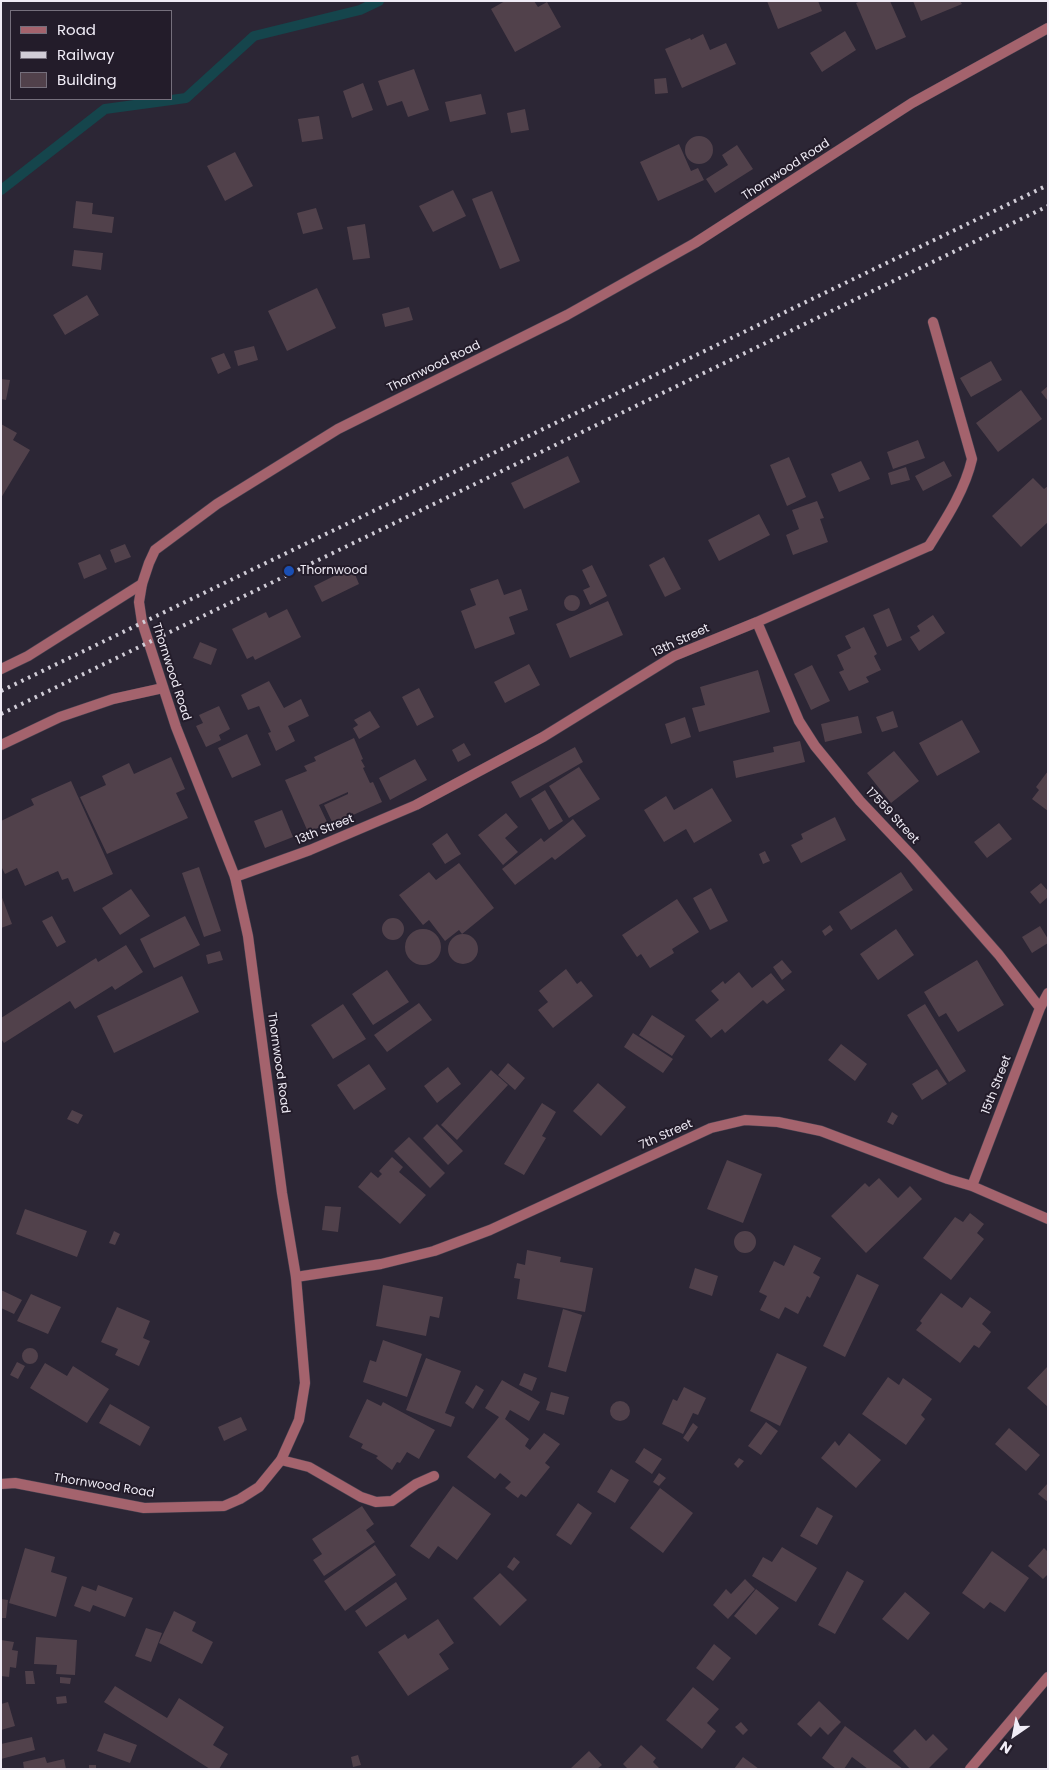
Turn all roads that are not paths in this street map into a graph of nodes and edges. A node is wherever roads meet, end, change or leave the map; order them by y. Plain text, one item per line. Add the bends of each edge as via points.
1 (1048, 28) edge
2 (932, 322) dead end
3 (142, 584) junction
4 (757, 622) junction
5 (1, 669) edge
6 (163, 688) junction
7 (1, 744) edge
8 (236, 877) junction
9 (1048, 993) edge
10 (1040, 1008) junction
11 (972, 1186) junction
12 (1048, 1220) edge
13 (296, 1276) junction
14 (281, 1460) junction
15 (434, 1476) dead end
16 (1, 1484) edge
17 (1048, 1678) edge
18 (970, 1769) edge

1 - 3 street, Thornwood Road via 912,103 695,243 576,310 338,429 217,504 155,550
2 - 4 street, 13th Street via 972,459 969,474 946,520 929,546
3 - 5 street via 28,656
3 - 6 street, Thornwood Road via 142,622
4 - 8 street, 13th Street via 674,656 543,736 416,805
4 - 10 street, 17559 Street via 799,721 815,746 860,801 999,954
6 - 7 street via 113,699 60,717
6 - 8 street, Thornwood Road
8 - 13 street, Thornwood Road via 248,936
9 - 10 street, 15th Street
10 - 11 street, 15th Street
11 - 12 street, 7th Street
11 - 13 street, 7th Street via 821,1131 778,1122 745,1120 711,1128 490,1230 434,1251 380,1264
13 - 14 street, Thornwood Road via 305,1383 298,1420
14 - 15 street via 309,1467 361,1497 376,1502 392,1501
14 - 16 street, Thornwood Road via 259,1486 224,1506 144,1508 15,1483
17 - 18 street

